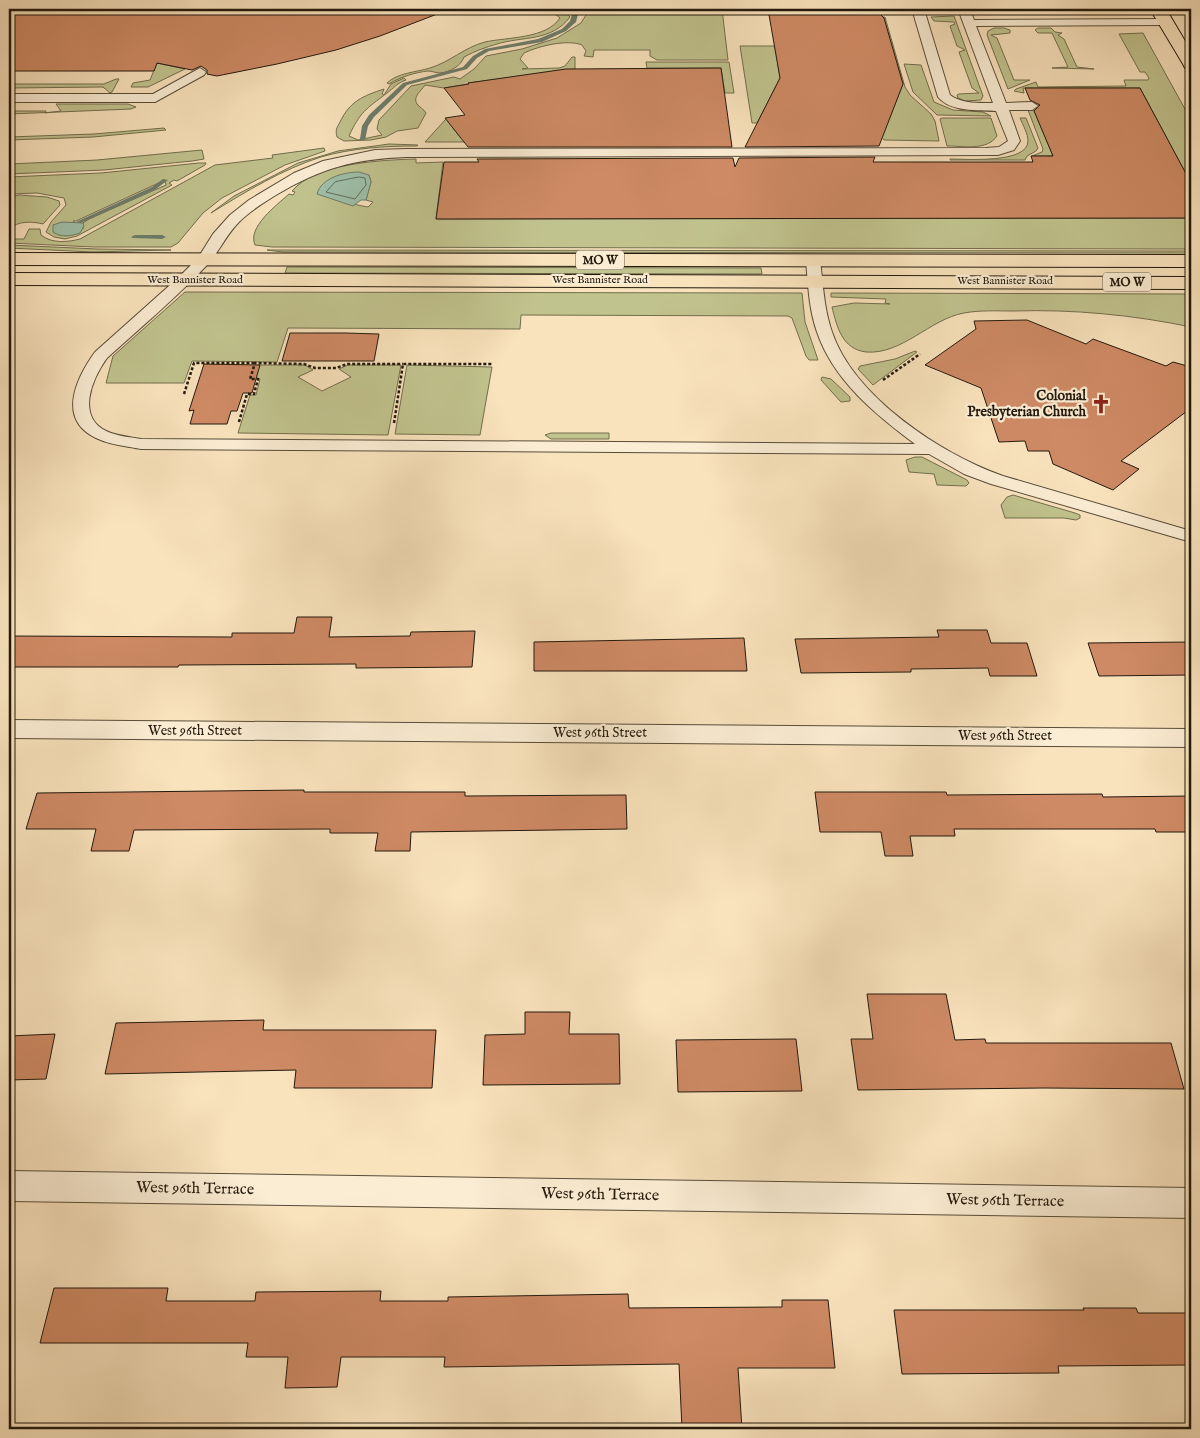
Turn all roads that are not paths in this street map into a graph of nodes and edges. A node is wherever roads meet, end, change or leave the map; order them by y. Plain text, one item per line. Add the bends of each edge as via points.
1 (918, 9) edge
2 (964, 9) edge
3 (1162, 16) edge
4 (970, 23) junction
5 (1191, 64) edge
6 (200, 72) dead end
7 (9, 98) edge
8 (999, 102) junction
9 (1030, 102) dead end
10 (9, 259) edge
11 (204, 260) junction
12 (814, 260) junction
13 (1191, 261) edge
14 (9, 279) edge
15 (184, 280) junction
16 (816, 281) junction
17 (1191, 283) edge
18 (932, 449) junction
19 (1191, 537) edge
20 (9, 729) edge
21 (1191, 738) edge
22 (9, 1186) edge
23 (1191, 1203) edge

1 - 8 lane via 947,101 960,105
2 - 4 lane
3 - 4 lane
3 - 5 main road
4 - 8 lane
6 - 7 lane via 155,98
8 - 9 lane
8 - 11 lane via 1014,141 1006,149 986,152 895,157 375,154 314,169 254,202 218,237
10 - 11 main road, West Bannister Road / MO W
11 - 12 main road, West Bannister Road / MO W
11 - 15 lane
12 - 13 main road, West Bannister Road / MO W
12 - 16 lane
14 - 15 main road, West Bannister Road / MO W
15 - 16 main road, West Bannister Road / MO W
15 - 18 lane via 101,355 90,369 80,404 84,419 98,432 140,444
16 - 17 main road, West Bannister Road / MO W
16 - 18 lane via 824,334 844,369 877,406
18 - 19 lane via 970,470 997,480
20 - 21 street, West 96th Street
22 - 23 street, West 96th Terrace

